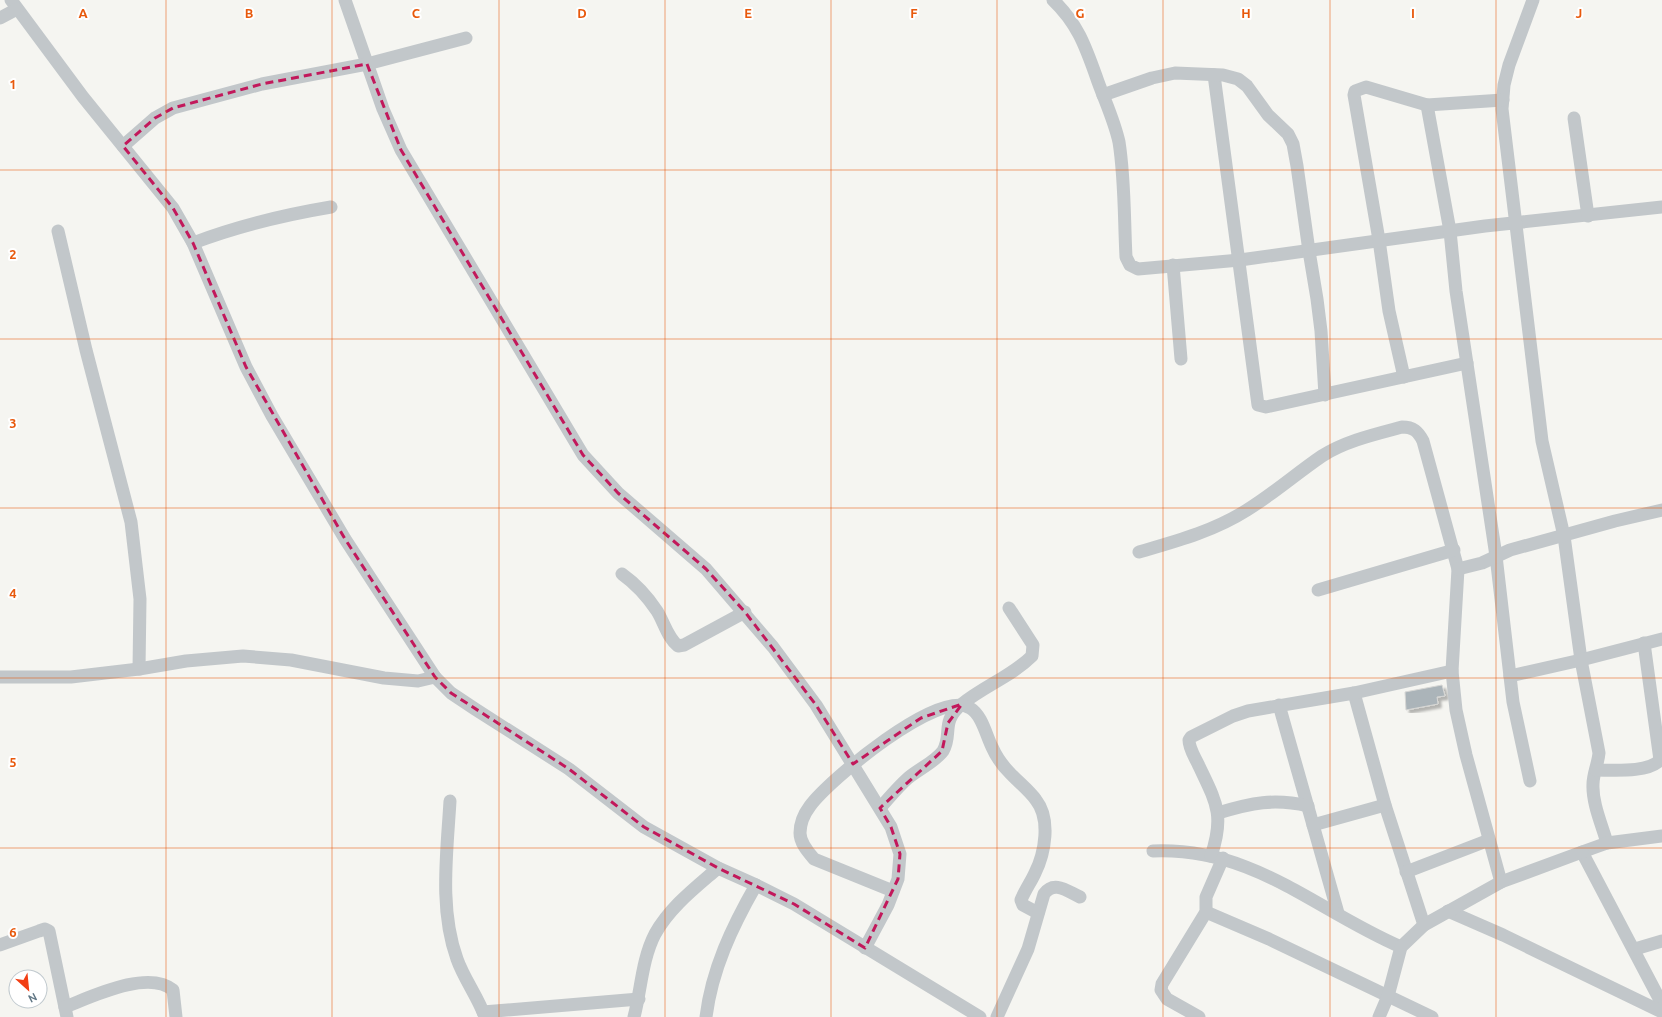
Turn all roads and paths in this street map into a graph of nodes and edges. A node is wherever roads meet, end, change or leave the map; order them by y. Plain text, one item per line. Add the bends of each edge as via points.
1 (345, 0) edge
2 (1053, 0) edge
3 (1533, 0) edge
4 (14, 5) edge
5 (0, 18) edge
6 (466, 38) dead end
7 (367, 64) junction
8 (1214, 75) junction
9 (1103, 95) junction
10 (1503, 100) junction
11 (1427, 105) junction
12 (1574, 118) dead end
13 (123, 146) junction
14 (331, 207) dead end
15 (1662, 207) edge
16 (1588, 216) junction
17 (1516, 224) junction
18 (58, 231) dead end
19 (1450, 231) junction
20 (1379, 240) junction
21 (193, 243) junction
22 (1309, 251) junction
23 (1240, 260) junction
24 (1173, 266) junction
25 (1181, 359) dead end
26 (1467, 363) junction
27 (1404, 377) junction
28 (1325, 395) junction
29 (1662, 510) edge
30 (1564, 536) junction
31 (1454, 550) junction
32 (1139, 552) dead end
33 (1496, 556) junction
34 (1458, 570) junction
35 (622, 574) dead end
36 (1318, 590) dead end
37 (1010, 608) dead end
38 (744, 612) junction
39 (1662, 639) edge
40 (1644, 643) junction
41 (1581, 660) junction
42 (139, 669) junction
43 (1452, 671) junction
44 (1510, 676) junction
45 (0, 677) edge
46 (435, 677) junction
47 (1354, 692) junction
48 (962, 704) junction
49 (1279, 705) junction
50 (853, 764) junction
51 (1596, 770) junction
52 (1530, 781) dead end
53 (450, 801) dead end
54 (1385, 805) junction
55 (1308, 806) junction
56 (880, 808) junction
57 (1218, 813) junction
58 (1313, 825) junction
59 (1662, 836) edge
60 (1489, 840) junction
61 (1608, 843) junction
62 (1153, 851) dead end
63 (1582, 852) junction
64 (1217, 857) junction
65 (718, 868) junction
66 (1406, 872) junction
67 (1501, 882) junction
68 (756, 885) junction
69 (893, 891) junction
70 (1080, 897) dead end
71 (1448, 911) junction
72 (1206, 912) junction
73 (1038, 913) junction
74 (1338, 913) junction
75 (1424, 925) junction
76 (1662, 941) edge
77 (0, 945) edge
78 (1401, 947) junction
79 (865, 948) junction
80 (1635, 949) junction
81 (1388, 996) junction
82 (638, 999) junction
83 (1662, 1004) edge
84 (66, 1012) edge
85 (1662, 1012) edge
86 (484, 1014) edge
87 (176, 1017) edge
88 (634, 1017) edge
89 (706, 1017) edge
90 (980, 1017) edge
91 (997, 1017) edge
92 (1199, 1017) edge
93 (1379, 1017) edge
94 (1432, 1017) edge

1 - 7 street
2 - 9 street via 1074,23 1083,40
3 - 10 street via 1509,65
4 - 5 street
4 - 13 street
6 - 7 street
7 - 13 street via 262,84 173,108 155,118
7 - 38 street via 401,150 583,455 618,493 706,569
8 - 9 street via 1175,73
8 - 22 street via 1242,82 1268,115 1288,134 1293,144 1297,166
8 - 23 street
9 - 24 street via 1118,141 1123,174 1126,257 1130,265 1138,269
10 - 11 street
10 - 17 street
11 - 19 street
11 - 20 street via 1366,87 1355,91
12 - 16 street
13 - 21 street via 173,208
14 - 21 street via 263,220
15 - 16 street
16 - 17 street
17 - 19 street
17 - 30 street via 1542,441
18 - 42 street via 131,522 140,600
19 - 20 street
19 - 26 street
20 - 22 street
20 - 27 street via 1389,311
21 - 46 street via 246,367 272,416 345,540
22 - 23 street
22 - 28 street via 1321,331
23 - 24 street
23 - 28 street via 1258,405 1266,407
24 - 25 street
26 - 27 street
26 - 33 street
27 - 28 street
29 - 30 street
30 - 33 street
30 - 41 street
31 - 32 street via 1423,441 1418,432 1411,427 1402,427 1346,444 1323,456 1247,510 1219,525 1186,539
31 - 34 street
31 - 36 street
33 - 34 street via 1482,564
33 - 44 street
34 - 43 street
35 - 38 street via 646,595 678,646
37 - 48 street via 1033,645 1032,656
38 - 50 street via 816,706
39 - 40 street
40 - 41 street
40 - 51 street via 1660,760 1651,767 1641,769
41 - 44 street
41 - 51 street via 1599,753
42 - 45 street via 71,678
42 - 46 street via 186,661 243,656 291,660 384,678 418,681
43 - 47 street
43 - 60 street via 1456,710
44 - 52 street via 1517,724
46 - 65 street via 452,693 569,770 644,827
47 - 49 street
47 - 54 street
48 - 50 street via 944,708 921,718
48 - 56 street via 948,723 946,744 942,752 906,779
48 - 73 street via 971,708 977,715 1002,765 1041,808 1045,819 1041,856 1036,873 1021,900 1023,905
49 - 55 street
49 - 57 street via 1233,716 1189,740 1190,748
50 - 56 street
50 - 69 street via 825,788 810,806 802,821 800,835 805,849 814,859
51 - 61 street via 1593,778 1594,795
53 - 86 street via 445,891 448,927 457,960
54 - 58 street
54 - 66 street
55 - 57 street via 1273,801
55 - 58 street
56 - 69 street via 891,827 900,854 898,879
57 - 64 street
58 - 74 street
59 - 61 street
60 - 66 street
60 - 67 street
61 - 63 street
62 - 64 street via 1179,850
63 - 67 street
63 - 80 street
64 - 72 street via 1206,897
64 - 74 street via 1293,888
65 - 68 street
65 - 82 street via 675,905 655,935 645,964
66 - 75 street
67 - 71 street
68 - 79 street via 794,904
68 - 89 street via 734,924 721,956 710,991
69 - 79 street
70 - 73 street via 1054,886 1048,888
71 - 75 street
71 - 85 street
72 - 81 street
72 - 92 street via 1162,984 1161,990 1167,999
73 - 91 street via 1028,949
74 - 78 street
75 - 78 street
76 - 80 street
77 - 84 street via 39,930 49,931
78 - 81 street
79 - 90 street
80 - 83 street
81 - 93 street
81 - 94 street
82 - 86 street
82 - 88 street
84 - 87 street via 116,988 137,983 156,983 173,990

